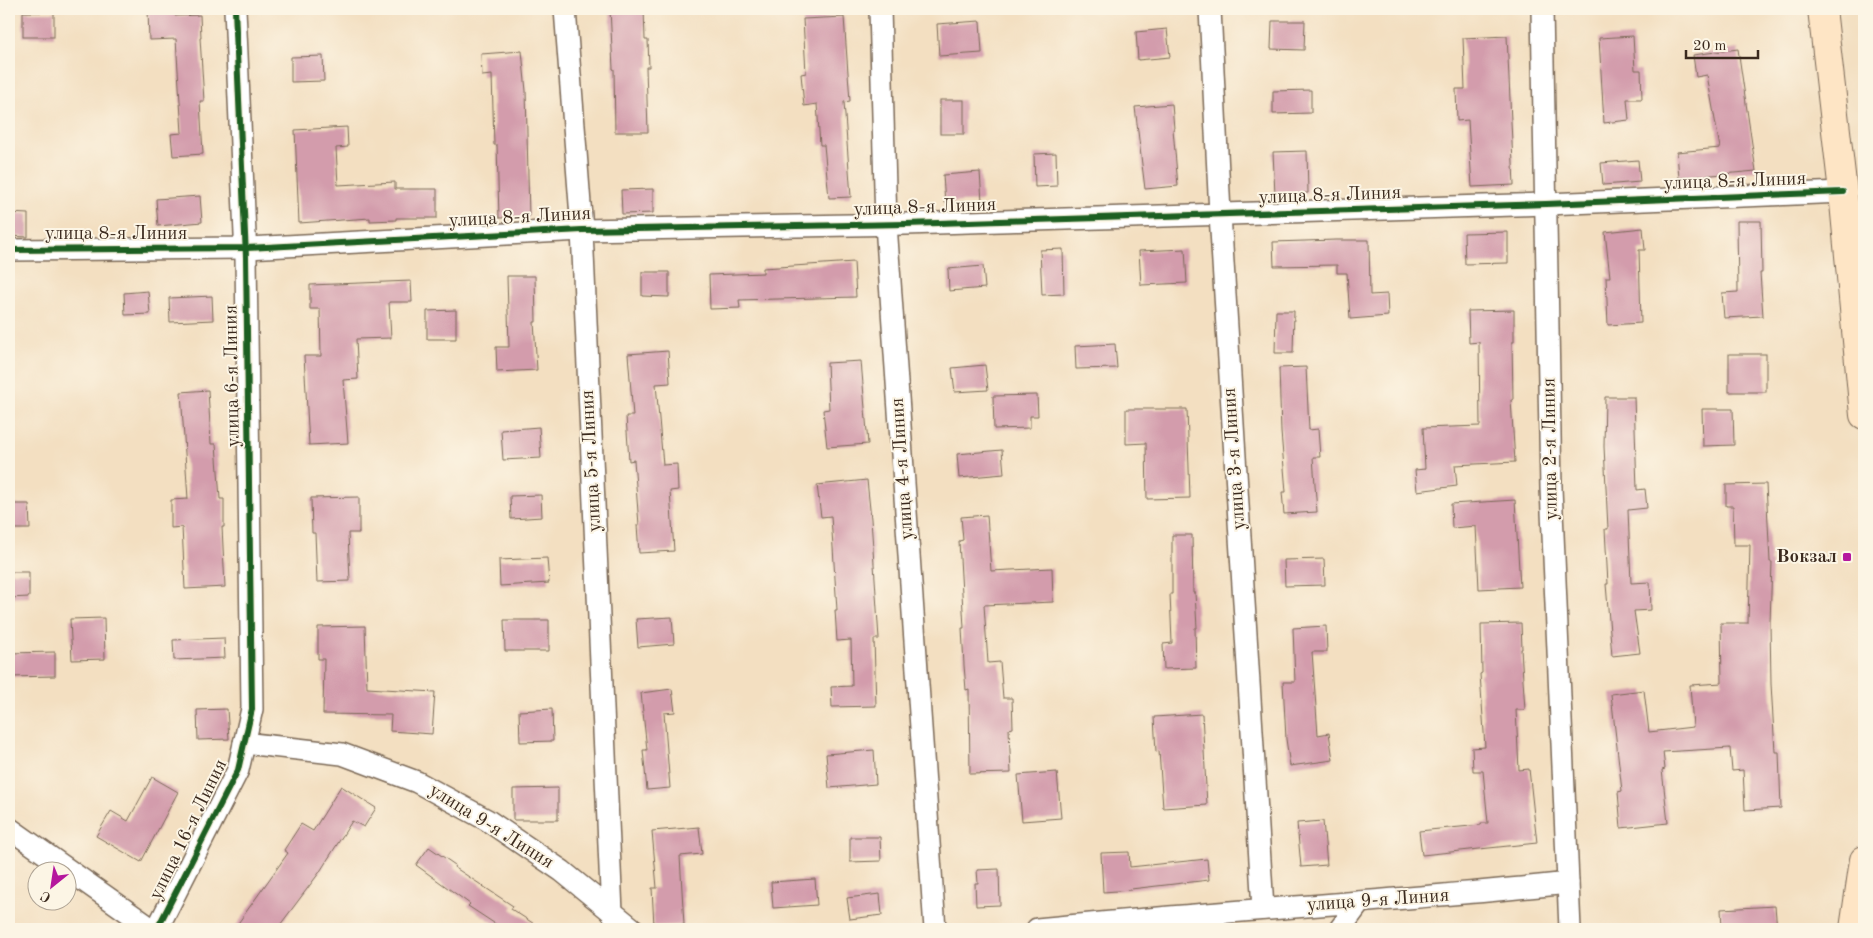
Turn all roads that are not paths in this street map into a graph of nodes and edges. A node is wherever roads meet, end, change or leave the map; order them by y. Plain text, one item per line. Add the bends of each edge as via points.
1 (235, 9) edge
2 (566, 9) edge
3 (880, 9) edge
4 (1210, 9) edge
5 (1542, 9) edge
6 (1822, 9) edge
7 (1843, 192) junction
8 (1546, 204) junction
9 (1220, 214) junction
10 (886, 224) junction
11 (582, 230) junction
12 (246, 248) junction
13 (9, 250) edge
14 (1864, 415) edge
15 (244, 743) junction
16 (9, 828) edge
17 (1864, 860) edge
18 (1569, 886) junction
19 (1360, 902) junction
20 (1263, 909) junction
21 (612, 913) junction
22 (152, 929) edge
23 (157, 929) edge
24 (633, 929) edge
25 (935, 929) edge
26 (1037, 929) edge
27 (1340, 929) edge
28 (1570, 929) edge
29 (1854, 929) edge

1 - 12 street, улица 6-я Линия
2 - 11 street, улица 5-я Линия
3 - 10 street, улица 4-я Линия
4 - 9 street, улица 3-я Линия
5 - 8 street, улица 2-я Линия
6 - 7 main road
7 - 8 street, улица 8-я Линия
7 - 14 main road
8 - 9 street, улица 8-я Линия
8 - 18 street, улица 2-я Линия via 1551,488
9 - 10 street, улица 8-я Линия
9 - 20 street, улица 3-я Линия
10 - 11 street, улица 8-я Линия
10 - 25 street, улица 4-я Линия
11 - 12 street, улица 8-я Линия
11 - 21 street, улица 5-я Линия
12 - 13 street, улица 8-я Линия
12 - 15 street, улица 6-я Линия via 252,709
15 - 21 street, улица 9-я Линия via 342,754 417,782 510,835 562,871
15 - 23 street, улица 16-я Линия via 238,770
16 - 22 street
17 - 29 main road
18 - 19 street, улица 9-я Линия
18 - 28 street, улица 2-я Линия
19 - 20 street, улица 9-я Линия
19 - 27 street
20 - 26 street, улица 9-я Линия
21 - 24 street, улица 9-я Линия

